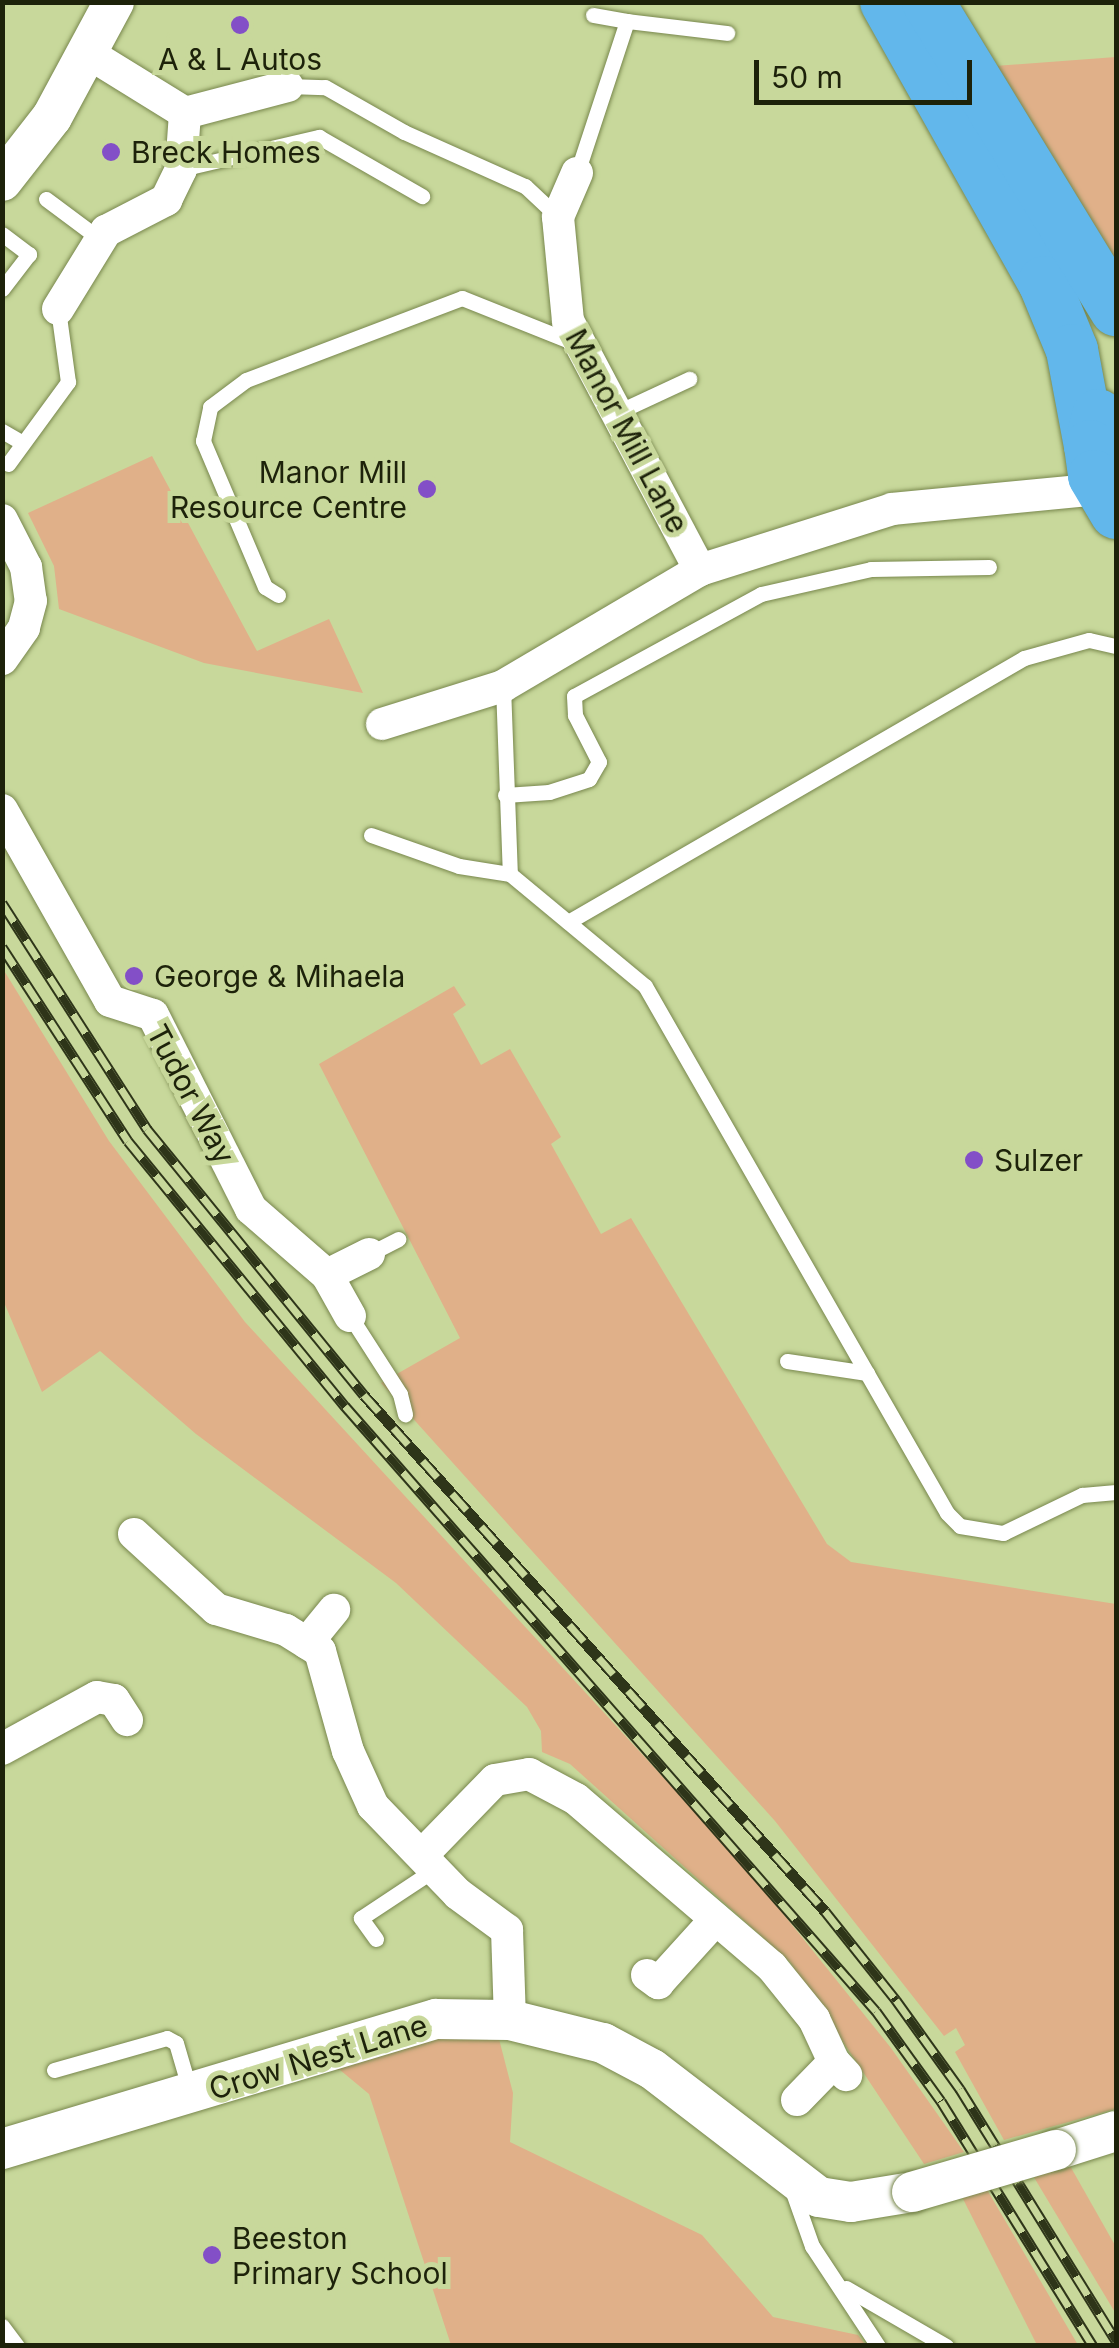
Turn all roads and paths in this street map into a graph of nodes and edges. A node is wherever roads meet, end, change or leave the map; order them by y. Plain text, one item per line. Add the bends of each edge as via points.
1 (114, 2) edge
2 (886, 2) edge
3 (928, 2) edge
4 (593, 15) dead end
5 (627, 21) junction
6 (726, 34) dead end
7 (88, 53) junction
8 (288, 86) joint
9 (185, 113) junction
10 (181, 169) junction
11 (577, 173) joint
12 (2, 181) edge
13 (422, 196) dead end
14 (46, 200) dead end
15 (558, 217) junction
16 (2, 234) edge
17 (101, 240) junction
18 (2, 290) edge
19 (58, 309) joint
20 (1116, 310) edge
21 (580, 345) junction
22 (689, 379) dead end
23 (1116, 390) edge
24 (616, 414) junction
25 (2, 431) edge
26 (23, 443) junction
27 (8, 464) dead end
28 (1102, 483) edge
29 (2, 520) edge
30 (989, 567) dead end
31 (700, 570) junction
32 (278, 595) dead end
33 (1116, 646) edge
34 (2, 659) edge
35 (503, 686) junction
36 (382, 724) dead end
37 (504, 795) junction
38 (2, 810) edge
39 (371, 835) dead end
40 (510, 874) junction
41 (568, 922) junction
42 (384, 1247) dead end
43 (327, 1275) junction
44 (350, 1316) joint
45 (787, 1361) dead end
46 (867, 1373) junction
47 (405, 1414) dead end
48 (1116, 1492) edge
49 (134, 1534) dead end
50 (334, 1610) dead end
51 (307, 1643) junction
52 (127, 1720) dead end
53 (2, 1750) edge
54 (429, 1861) junction
55 (716, 1920) junction
56 (376, 1940) dead end
57 (647, 1974) dead end
58 (510, 2020) junction
59 (54, 2070) dead end
60 (191, 2095) junction
61 (797, 2100) dead end
62 (1116, 2131) edge
63 (2, 2149) edge
64 (789, 2179) junction
65 (836, 2281) junction
66 (2, 2326) edge
67 (17, 2346) edge
68 (878, 2346) edge
69 (946, 2346) edge

1 - 7 street
2 - 28 highway via 1044,282 1072,350
3 - 20 highway
4 - 5 lane
5 - 6 lane
5 - 11 lane
7 - 9 street
7 - 12 street via 52,117
8 - 9 street
8 - 15 lane via 325,86 404,132 525,186
9 - 10 street
10 - 13 lane via 318,137
10 - 17 street via 166,200
11 - 15 street, Manor Mill Lane
14 - 17 lane
15 - 21 street, Manor Mill Lane via 568,321
16 - 18 lane via 29,254
17 - 19 street
19 - 26 lane via 68,382
21 - 24 street, Manor Mill Lane
21 - 32 lane via 462,298 246,380 210,408 203,441 265,587
22 - 24 lane
23 - 28 highway via 1100,411
24 - 31 street, Manor Mill Lane
25 - 26 lane
26 - 27 lane
28 - 31 street, Manor Mill Lane via 892,508
29 - 34 street via 26,567 32,601 24,628
30 - 37 lane via 870,569 761,594 574,696 574,714 599,762 589,779 548,792
31 - 35 street, Manor Mill Lane
33 - 41 lane via 1089,640 1024,658
35 - 36 street, Manor Mill Lane
35 - 37 lane
37 - 40 lane
38 - 43 street, Tudor Way via 110,1001 153,1015 250,1209
39 - 40 lane via 459,866
40 - 41 lane
41 - 46 lane via 644,986
42 - 43 street
43 - 44 street, Tudor Way
44 - 47 lane via 400,1394
45 - 46 lane
46 - 48 lane via 960,1526 1003,1532 1082,1494
49 - 51 street via 216,1609
50 - 51 street
51 - 54 street via 320,1651 348,1751 373,1806
52 - 53 street via 114,1700 97,1697
54 - 55 street via 495,1780 529,1774 576,1799
54 - 56 lane via 361,1918
54 - 58 street via 507,1930
55 - 57 street via 658,1983
55 - 61 street via 772,1967 814,2019 841,2070
58 - 60 street, Crow Nest Lane via 436,2019
58 - 64 street, Crow Nest Lane via 603,2043 652,2069
59 - 60 lane via 168,2038 176,2043
60 - 63 street, Crow Nest Lane
62 - 64 street, Crow Nest Lane, bridge via 912,2192 851,2202 819,2197
64 - 65 lane via 796,2213
65 - 68 lane
65 - 69 lane
66 - 67 lane

